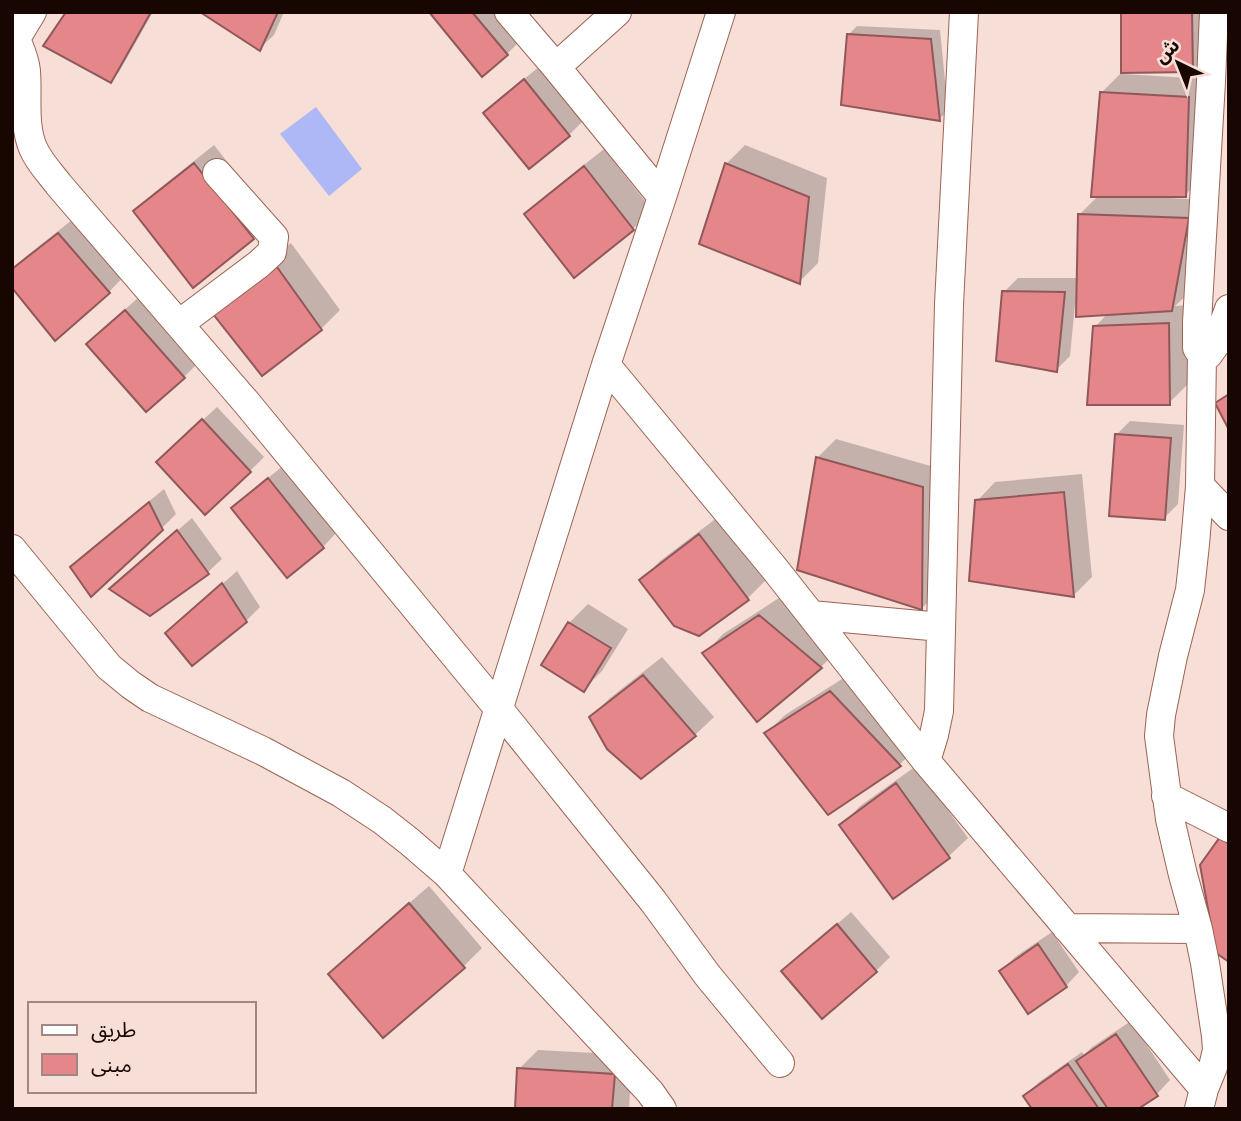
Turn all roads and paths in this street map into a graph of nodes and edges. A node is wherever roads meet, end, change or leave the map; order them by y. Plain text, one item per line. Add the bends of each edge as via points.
1 (32, 12) edge
2 (509, 12) edge
3 (617, 12) edge
4 (721, 12) edge
5 (964, 12) edge
6 (1214, 12) edge
7 (13, 41) edge
8 (556, 67) junction
9 (217, 173) dead end
10 (662, 197) junction
11 (1229, 309) edge
12 (179, 324) junction
13 (1202, 355) junction
14 (606, 365) junction
15 (1200, 486) junction
16 (1229, 516) edge
17 (12, 549) edge
18 (811, 615) junction
19 (941, 627) junction
20 (498, 708) junction
21 (926, 761) junction
22 (1166, 796) junction
23 (1229, 828) edge
24 (447, 874) junction
25 (1066, 928) junction
26 (1198, 929) junction
27 (780, 1063) dead end
28 (1210, 1091) edge
29 (662, 1109) edge

1 - 7 street
2 - 8 street
3 - 8 street
4 - 10 street
5 - 19 street via 949,304
6 - 13 street via 1197,323 1197,348
7 - 12 street via 26,69 27,125 41,162
8 - 10 street
9 - 12 street via 274,237 272,252
10 - 14 street
11 - 13 street via 1213,348
12 - 20 street
13 - 15 street
14 - 18 street
14 - 20 street
15 - 16 street
15 - 22 street via 1190,590 1161,715
17 - 24 street via 109,667 131,685 341,793
18 - 19 street
18 - 21 street
19 - 21 street via 939,711
20 - 24 street
20 - 27 street
21 - 25 street
22 - 23 street
22 - 26 street
24 - 29 street
25 - 26 street
25 - 28 street
26 - 28 street via 1217,1050

